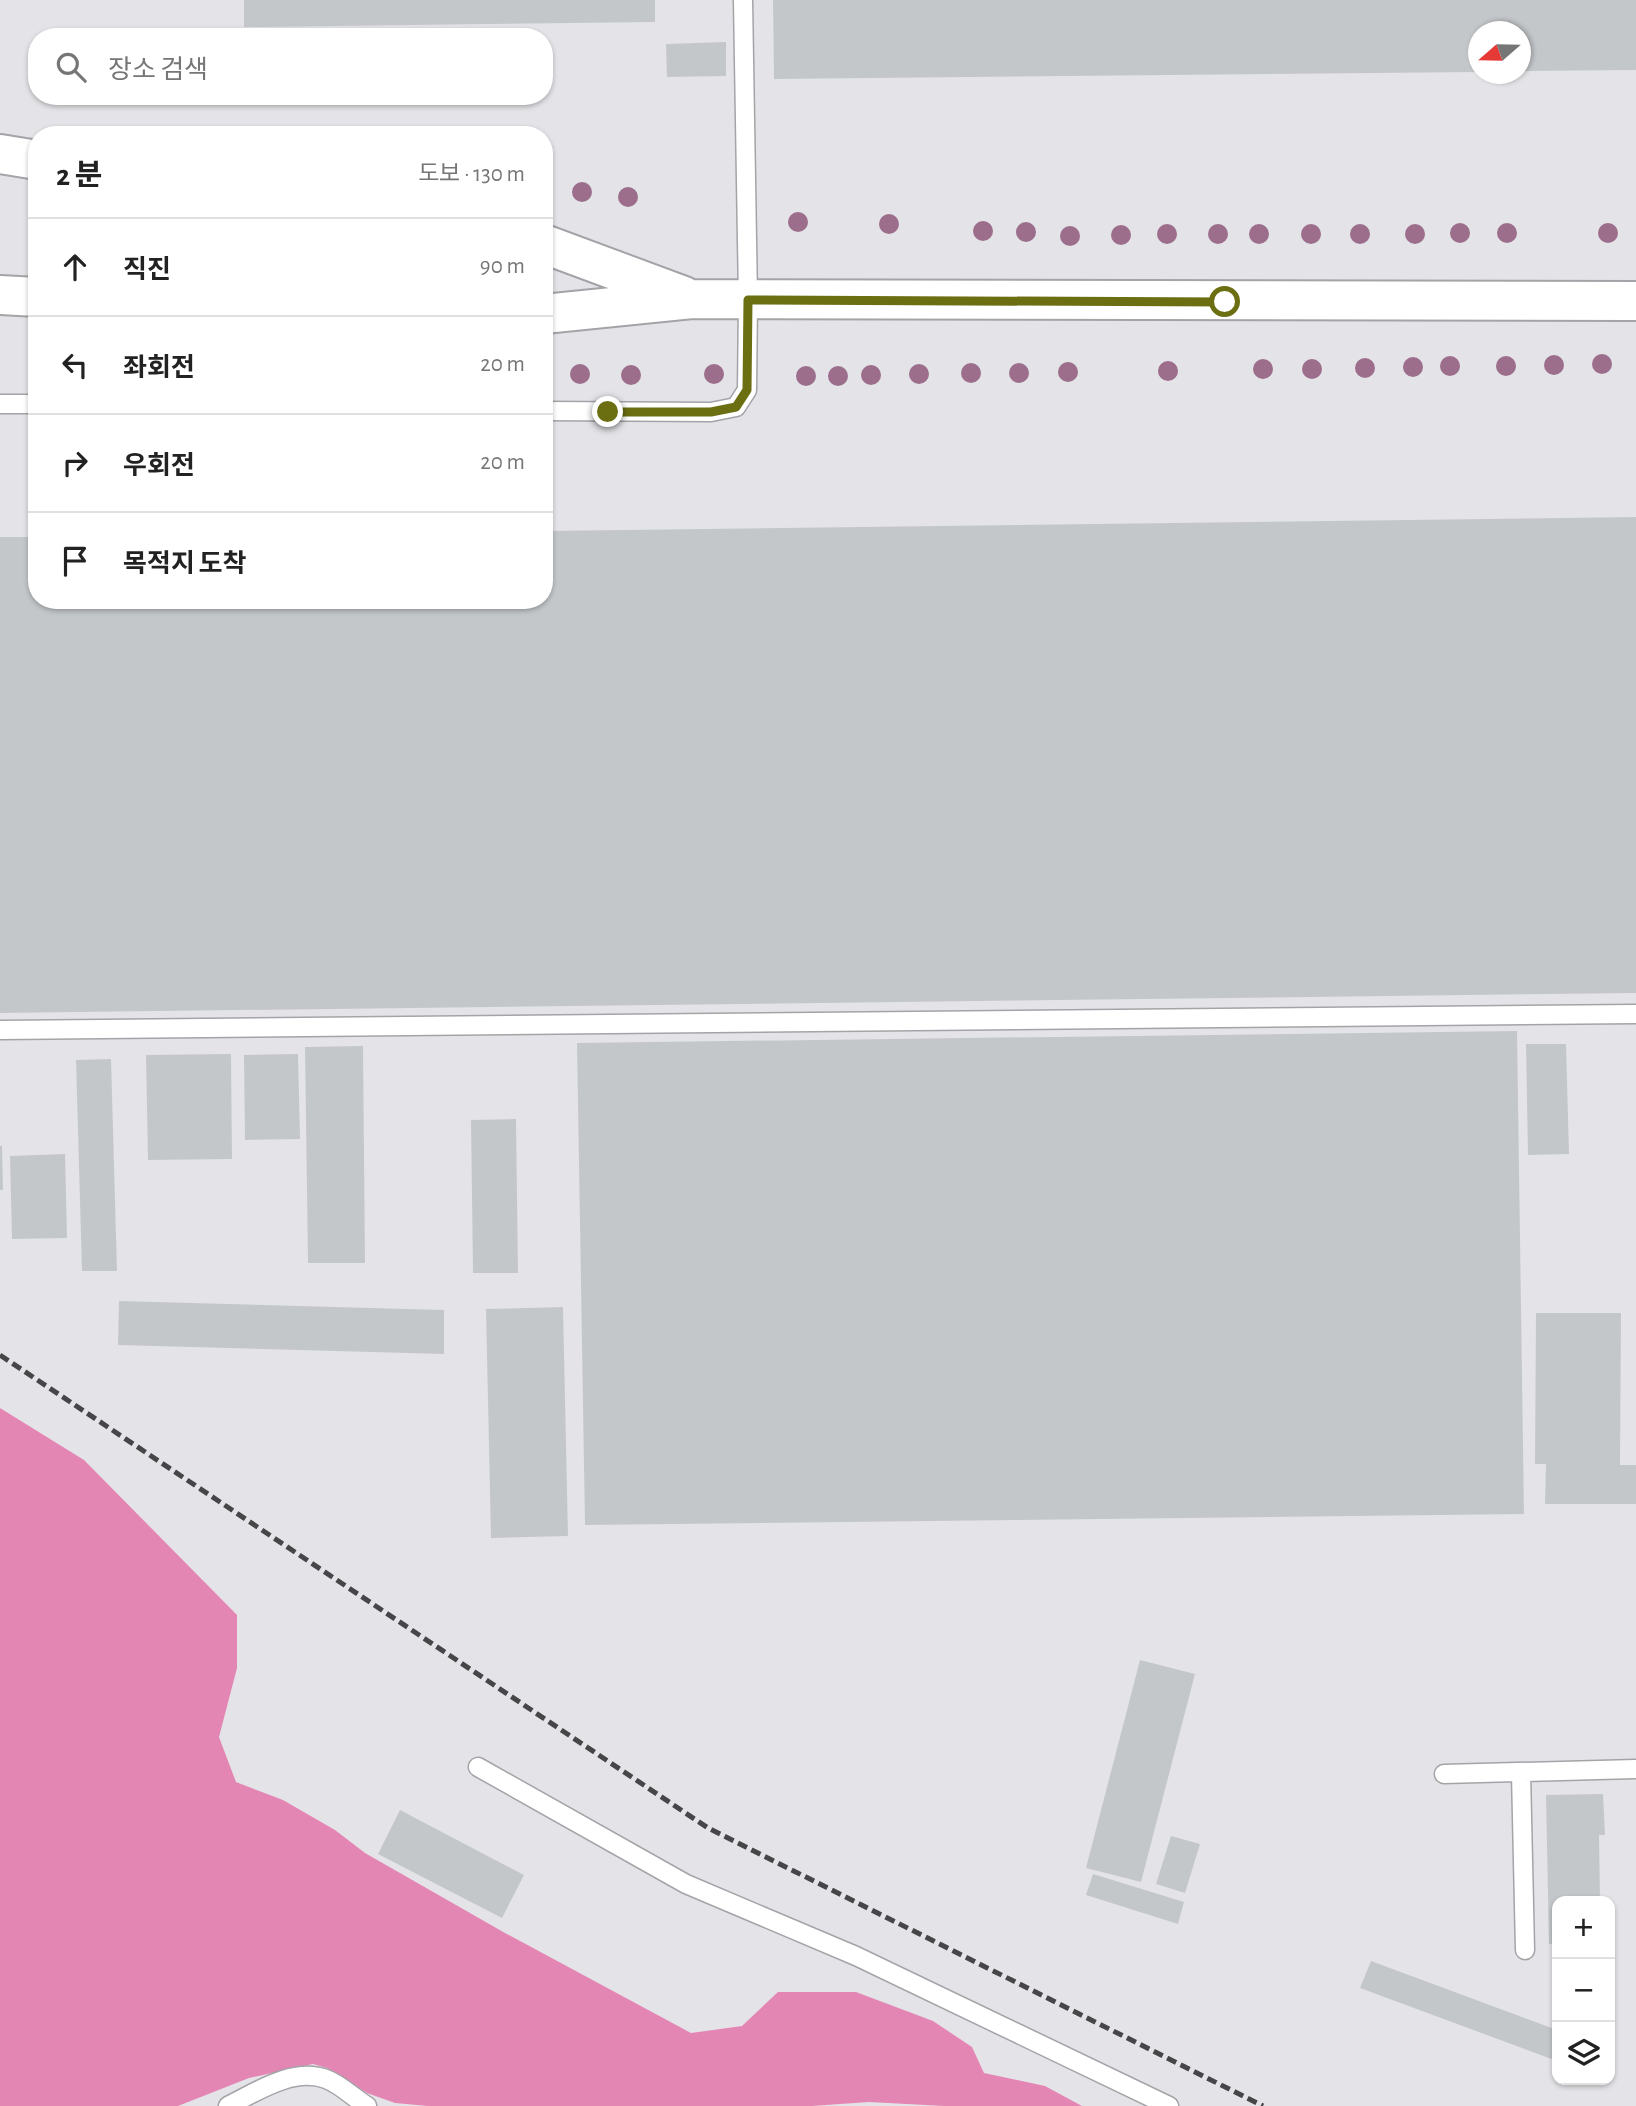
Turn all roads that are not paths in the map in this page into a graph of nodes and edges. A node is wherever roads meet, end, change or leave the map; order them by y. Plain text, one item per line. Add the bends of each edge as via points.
1 (743, 0) edge
2 (0, 154) edge
3 (28, 159) edge
4 (553, 247) edge
5 (0, 295) edge
6 (28, 297) edge
7 (692, 299) junction
8 (748, 300) junction
9 (1636, 301) edge
10 (553, 313) edge
11 (0, 404) edge
12 (28, 404) edge
13 (553, 411) edge
14 (1636, 1014) edge
15 (0, 1030) edge
16 (478, 1767) dead end
17 (1636, 1769) edge
18 (1521, 1773) junction
19 (1444, 1774) dead end
20 (1525, 1950) dead end
21 (228, 2106) edge
22 (367, 2106) edge
23 (1169, 2106) edge

1 - 8 lane
2 - 3 main road
4 - 7 main road
5 - 6 main road
7 - 8 main road
7 - 10 main road
8 - 9 main road
8 - 13 lane via 747,390 736,407 711,412
11 - 12 lane
14 - 15 lane
16 - 23 lane via 686,1884 856,1956
17 - 18 lane
18 - 19 lane
18 - 20 lane
21 - 22 lane via 298,2076 326,2079

